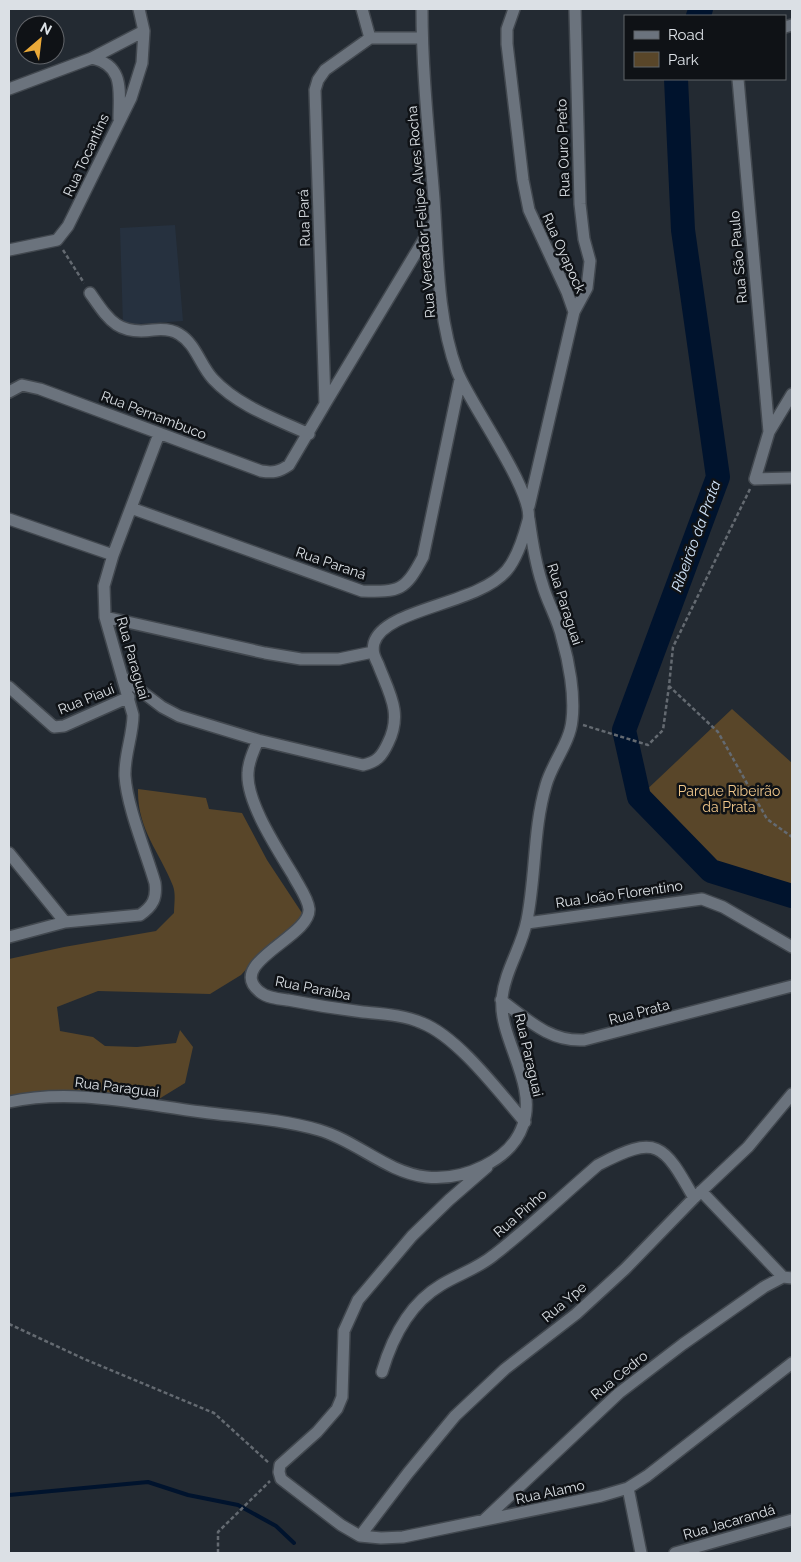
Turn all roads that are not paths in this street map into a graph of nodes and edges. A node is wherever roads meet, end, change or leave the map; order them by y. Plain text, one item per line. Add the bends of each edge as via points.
1 (139, 9) edge
2 (362, 9) edge
3 (422, 9) edge
4 (514, 9) edge
5 (575, 9) edge
6 (144, 31) junction
7 (370, 38) junction
8 (422, 38) junction
9 (92, 58) junction
10 (738, 80) edge
11 (9, 89) edge
12 (119, 121) junction
13 (435, 221) junction
14 (9, 250) edge
15 (90, 293) road end
16 (574, 312) junction
17 (460, 380) junction
18 (9, 392) edge
19 (792, 394) edge
20 (325, 404) junction
21 (769, 432) junction
22 (159, 434) junction
23 (309, 434) junction
24 (289, 465) joint
25 (792, 478) edge
26 (529, 506) junction
27 (131, 508) junction
28 (9, 519) edge
29 (529, 519) junction
30 (113, 555) junction
31 (105, 617) junction
32 (373, 652) junction
33 (124, 678) junction
34 (9, 687) edge
35 (129, 697) junction
36 (258, 740) junction
37 (9, 853) edge
38 (65, 922) junction
39 (527, 923) junction
40 (9, 937) edge
41 (792, 947) edge
42 (792, 986) edge
43 (501, 1000) junction
44 (792, 1094) edge
45 (9, 1102) edge
46 (524, 1122) junction
47 (498, 1158) junction
48 (697, 1194) junction
49 (788, 1278) edge
50 (792, 1363) edge
51 (382, 1372) dead end
52 (628, 1488) junction
53 (792, 1520) edge
54 (482, 1521) junction
55 (360, 1536) junction
56 (641, 1553) edge
57 (675, 1553) edge

1 - 6 street, Rua Tocantins
2 - 7 street
3 - 8 street, Rua Vereador Felipe Alves Rocha
4 - 16 street, Rua Oyapock via 507,29 507,44 523,180 529,210
5 - 16 street, Rua Ouro Preto via 580,204 590,261 587,288
6 - 9 street
6 - 12 street, Rua Tocantins via 142,63 131,98
7 - 8 street
7 - 20 street, Rua Pará via 325,70 315,90
8 - 13 street, Rua Vereador Felipe Alves Rocha
9 - 11 street
9 - 12 street via 105,61 115,71 119,85
10 - 21 street, Rua São Paulo
12 - 14 street, Rua Tocantins via 87,192 57,240
13 - 17 street, Rua Vereador Felipe Alves Rocha via 445,327
13 - 20 street
15 - 23 street via 120,329 135,333 164,329 177,332 188,341 212,378 228,394
16 - 26 street, Rua Oyapock
17 - 26 street, Rua Vereador Felipe Alves Rocha via 501,448
17 - 27 street, Rua Paraná via 423,557 411,581 389,592 362,591
18 - 22 street, Rua Pernambuco via 22,385 40,389
19 - 21 street
20 - 23 street, Rua Pará
21 - 25 street via 754,479
22 - 24 street, Rua Pernambuco via 261,471 273,473
22 - 27 street, Rua Paraguai
23 - 24 street, Rua Pará
26 - 29 street, Rua Vereador Felipe Alves Rocha
27 - 30 street, Rua Paraguai
28 - 30 street
29 - 32 street, Rua Vereador Felipe Alves Rocha via 507,570 485,588 402,618 383,629 374,641
29 - 39 street, Rua Paraguai via 542,586 562,638 572,722 549,772 542,798
30 - 31 street, Rua Paraguai via 104,586
31 - 32 street via 301,659 339,659
31 - 33 street, Rua Paraguai
32 - 36 street via 396,712 395,730 383,754 374,763 363,765
33 - 35 street, Rua Paraguai
33 - 36 street via 179,716
34 - 35 street, Rua Piauí via 54,727 64,726
35 - 38 street, Rua Paraguai via 133,730 125,774 127,791 157,893 154,902 140,914
36 - 46 street, Rua Paraíba via 248,773 250,791 267,832 296,881 308,909 306,921 298,930 261,958 253,969 252,981 260,992 274,997 321,1007 399,1016 422,1023 460,1050
37 - 38 street
38 - 40 street, Rua Paraguai
39 - 41 street, Rua João Florentino via 702,899 723,907
39 - 43 street, Rua Paraguai
42 - 43 street, Rua Prata via 602,1037 577,1040 556,1038
43 - 46 street, Rua Paraguai via 525,1100
44 - 48 street, Rua Ype via 748,1147
45 - 47 street, Rua Paraguai via 34,1096 71,1095 280,1122 321,1130 386,1165 429,1177 452,1176
46 - 47 street, Rua Paraguai via 515,1144
47 - 55 street, Rua Alamo via 412,1236 358,1300 344,1331 342,1397 337,1409 280,1465 281,1479
48 - 49 street, Rua Pinho
48 - 51 street, Rua Pinho via 666,1153 657,1148 646,1146 598,1165 485,1262 440,1285 427,1296 399,1328 390,1344
48 - 55 street, Rua Ype via 576,1314 505,1369 456,1416
49 - 54 street, Rua Cedro via 764,1287 619,1393
50 - 52 street, Rua Alamo via 678,1454
52 - 54 street, Rua Alamo
52 - 56 street
53 - 57 street, Rua Jacarandá
54 - 55 street, Rua Alamo via 403,1537

